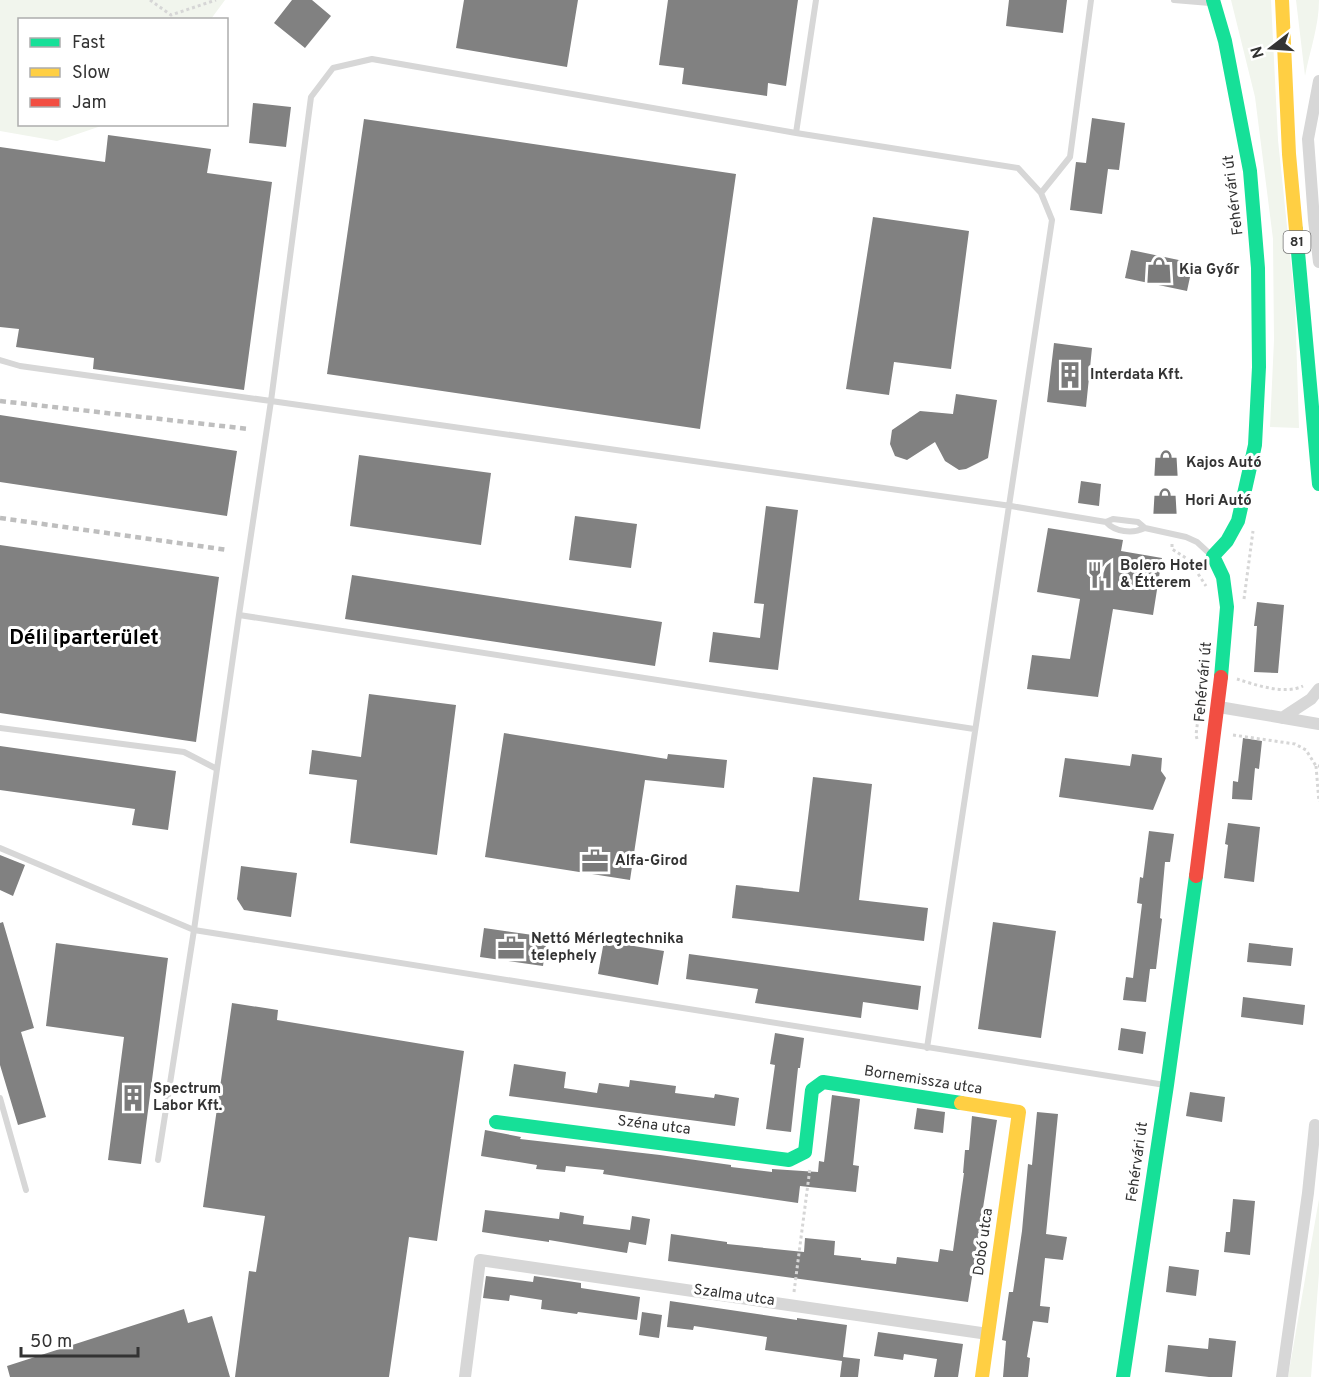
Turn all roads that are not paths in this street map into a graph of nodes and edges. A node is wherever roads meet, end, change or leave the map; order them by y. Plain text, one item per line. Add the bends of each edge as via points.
1 (816, 0) edge
2 (1091, 0) edge
3 (1174, 0) edge
4 (1282, 0) edge
5 (1213, 2) edge
6 (1319, 81) edge
7 (796, 133) junction
8 (1041, 193) junction
9 (1319, 262) edge
10 (0, 360) edge
11 (271, 401) junction
12 (1319, 484) edge
13 (1011, 506) junction
14 (1213, 556) junction
15 (239, 615) junction
16 (1313, 687) edge
17 (1219, 707) junction
18 (1282, 718) junction
19 (1319, 724) edge
20 (0, 728) edge
21 (974, 729) junction
22 (217, 769) junction
23 (0, 848) edge
24 (194, 930) junction
25 (927, 1048) junction
26 (1167, 1085) junction
27 (0, 1098) edge
28 (1019, 1112) joint
29 (496, 1122) dead end
30 (1315, 1125) dead end
31 (805, 1152) joint
32 (158, 1160) dead end
33 (26, 1190) dead end
34 (988, 1334) junction
35 (465, 1377) edge
36 (982, 1377) edge
37 (1123, 1377) edge
38 (1282, 1377) edge

1 - 7 lane
2 - 8 lane via 1070,157
3 - 5 lane
4 - 12 street, 81 via 1289,154
5 - 14 street, Fehérvári út via 1225,41 1250,171 1258,268 1259,367 1255,445 1238,521
6 - 9 street via 1308,139
7 - 8 lane via 1018,168
7 - 11 lane via 372,59 333,68 311,97
8 - 13 lane via 1052,220
10 - 11 lane
11 - 13 lane
11 - 15 lane
13 - 14 lane via 1106,522 1138,522 1145,528 1197,542
13 - 21 lane
14 - 17 street, Fehérvári út via 1222,577 1227,607
15 - 21 lane
15 - 22 lane
16 - 18 street via 1311,699
17 - 18 street
17 - 26 street, Fehérvári út
18 - 19 street
20 - 22 lane via 183,752
21 - 25 lane
22 - 24 lane
23 - 24 lane
24 - 25 lane
24 - 32 lane
25 - 26 lane
26 - 37 street, Fehérvári út
27 - 33 lane
28 - 31 street, Bornemissza utca via 823,1082 812,1090
28 - 34 street, Dobó utca
29 - 31 street, Széna utca via 789,1160
30 - 38 street
34 - 35 street, Szalma utca via 480,1260
34 - 36 street, Dobó utca

